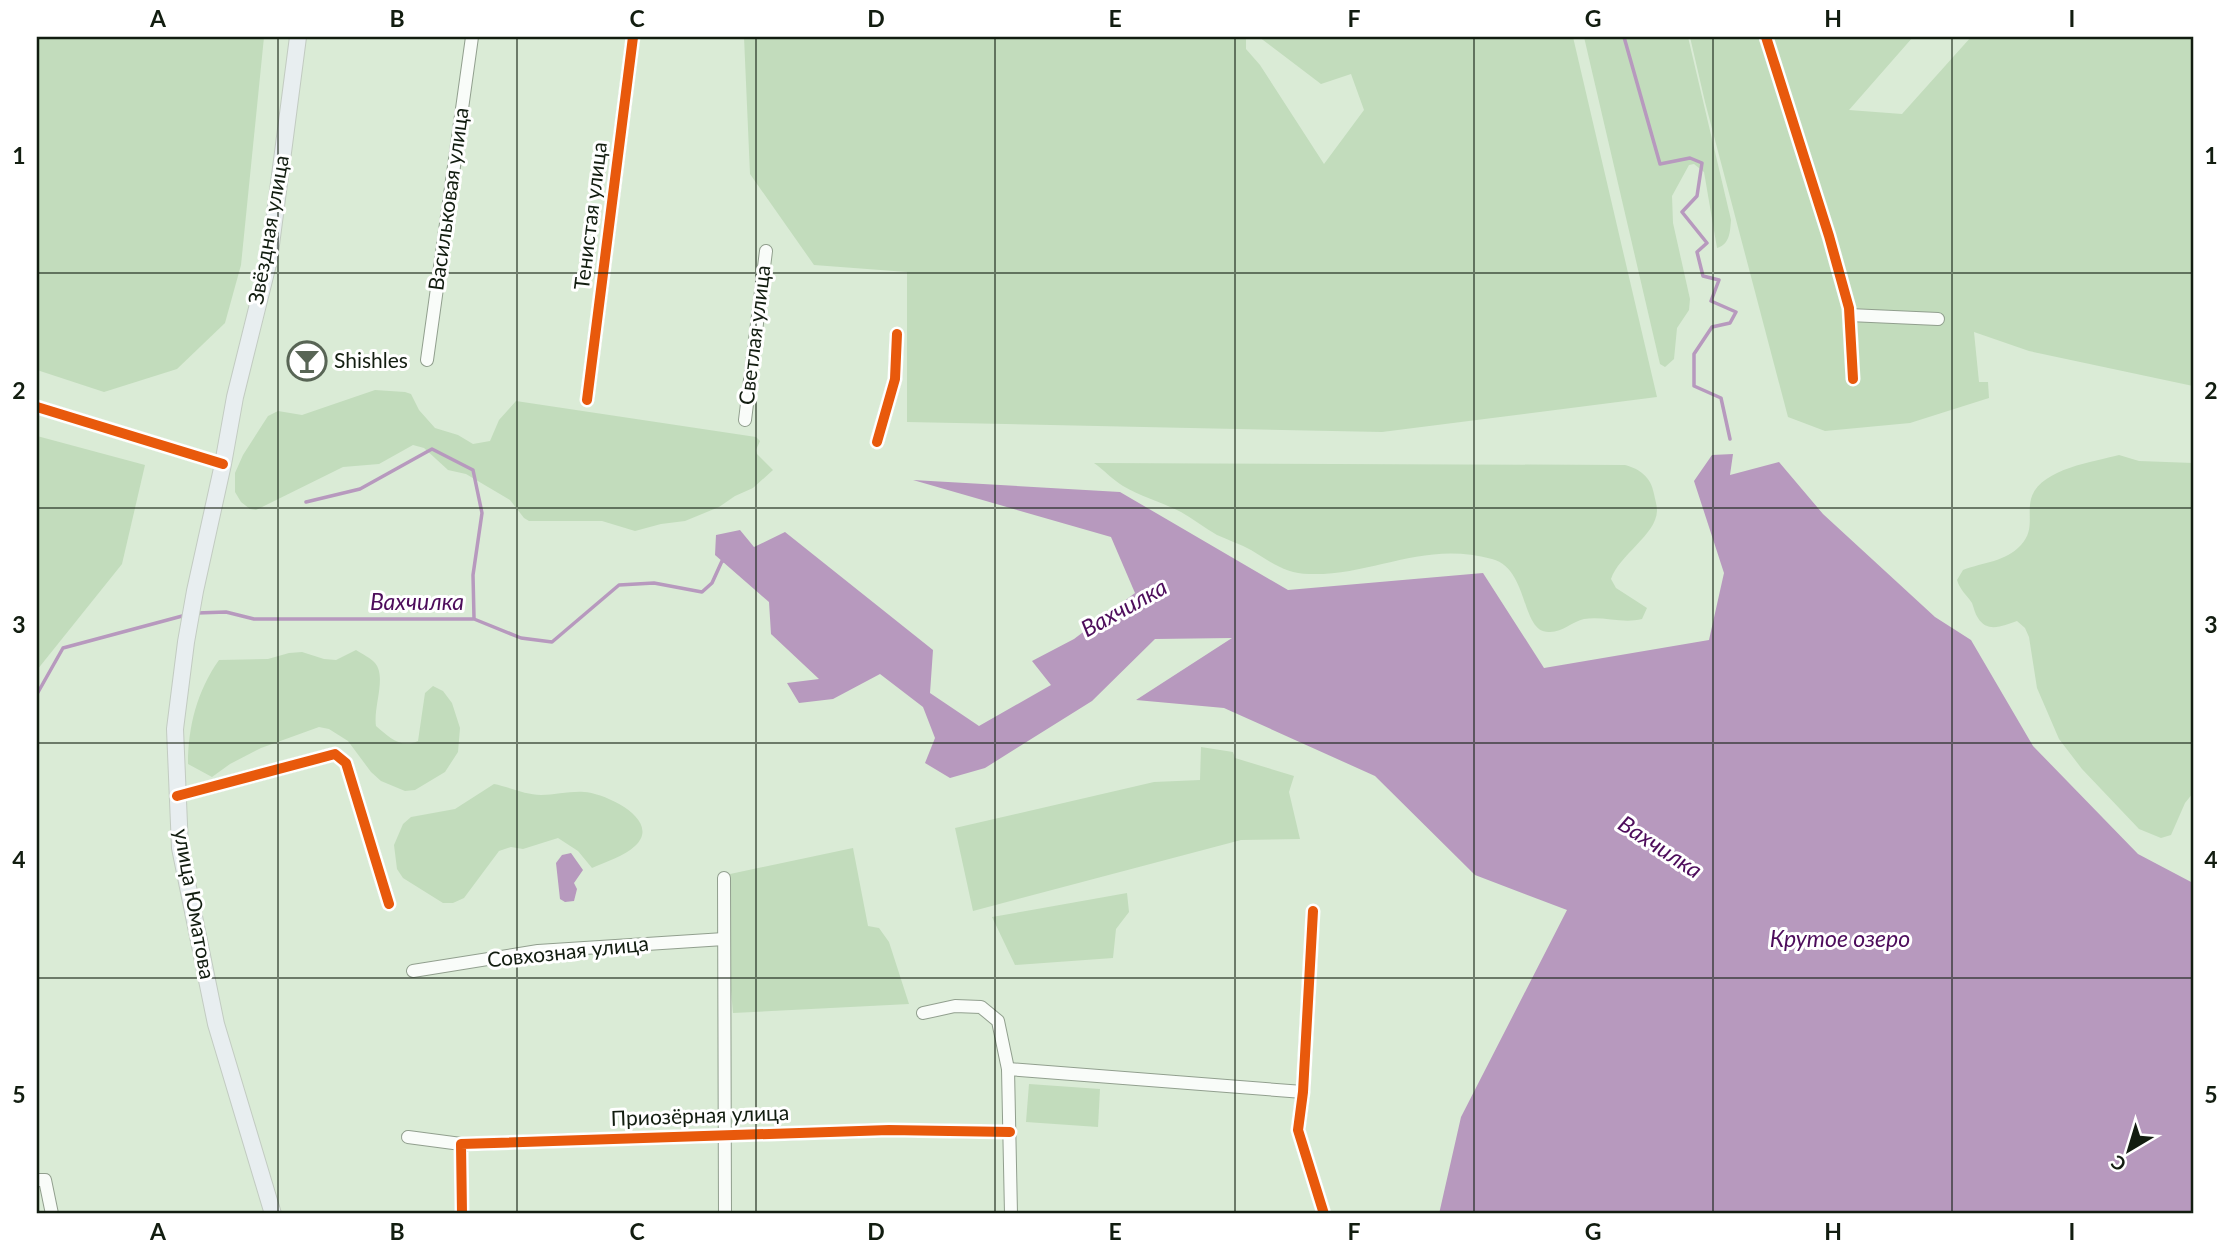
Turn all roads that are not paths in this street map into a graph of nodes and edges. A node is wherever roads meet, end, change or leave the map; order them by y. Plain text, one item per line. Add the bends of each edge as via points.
1 (298, 37) edge
2 (472, 37) edge
3 (633, 37) edge
4 (1766, 37) edge
5 (766, 251) dead end
6 (1849, 315) junction
7 (1938, 319) dead end
8 (897, 334) dead end
9 (427, 360) dead end
10 (1853, 379) dead end
11 (587, 400) dead end
12 (37, 407) edge
13 (745, 420) dead end
14 (877, 442) dead end
15 (223, 464) junction
16 (177, 796) junction
17 (724, 878) dead end
18 (389, 904) dead end
19 (1313, 911) dead end
20 (724, 939) junction
21 (413, 971) dead end
22 (923, 1013) dead end
23 (1007, 1069) junction
24 (1303, 1092) junction
25 (1010, 1132) junction
26 (726, 1135) junction
27 (408, 1136) dead end
28 (461, 1144) junction
29 (37, 1181) edge
30 (52, 1214) edge
31 (273, 1214) edge
32 (462, 1214) edge
33 (725, 1214) edge
34 (1011, 1214) edge
35 (1324, 1214) edge

1 - 15 main road, Звёздная улица via 269,260
2 - 9 street, Васильковая улица
3 - 11 street, Тенистая улица
4 - 6 street
5 - 13 street, Светлая улица
6 - 7 street
6 - 10 street
8 - 14 street via 895,379
12 - 15 street
15 - 16 main road, улица Юматова via 186,642 174,729
16 - 18 street via 335,754 346,763
16 - 31 main road, улица Юматова via 180,848 216,1024
17 - 20 street
19 - 24 street
20 - 21 street, Совхозная улица via 538,951
20 - 26 street
22 - 23 street via 955,1006 981,1007 998,1021
23 - 24 street
23 - 25 street
24 - 35 street via 1298,1130
25 - 26 street, Приозёрная улица
25 - 34 street
26 - 28 street, Приозёрная улица
26 - 33 street
27 - 28 street, Приозёрная улица
28 - 32 street
29 - 30 street via 44,1180

